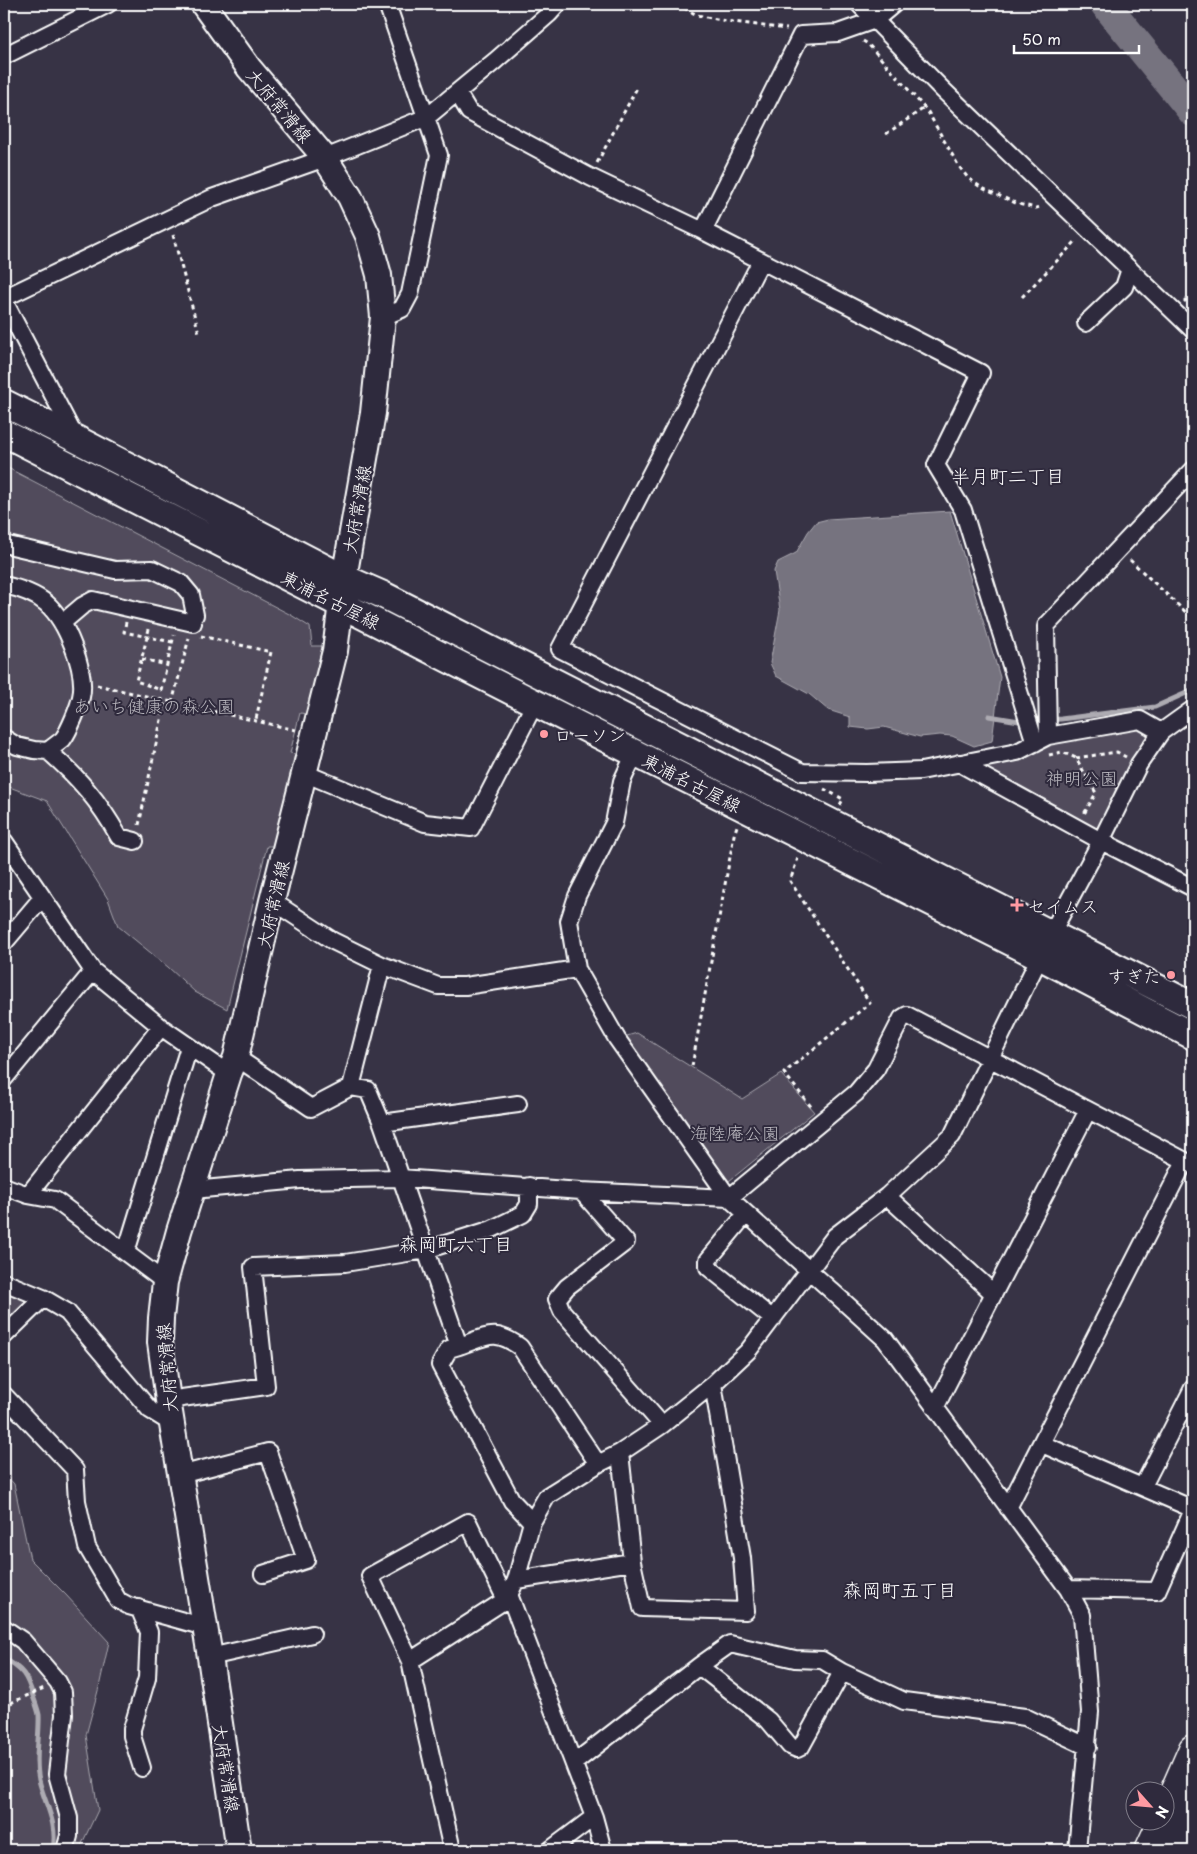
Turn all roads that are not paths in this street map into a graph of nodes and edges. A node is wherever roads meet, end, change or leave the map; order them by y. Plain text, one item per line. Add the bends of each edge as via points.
1 (108, 4) edge
2 (203, 4) edge
3 (387, 4) edge
4 (558, 4) edge
5 (859, 4) edge
6 (894, 4) edge
7 (875, 20) junction
8 (4, 56) edge
9 (457, 92) junction
10 (426, 117) junction
11 (324, 158) junction
12 (703, 231) junction
13 (761, 261) junction
14 (1130, 269) junction
15 (4, 299) edge
16 (383, 317) junction
17 (1086, 323) dead end
18 (1193, 330) edge
19 (4, 403) edge
20 (4, 433) edge
21 (76, 439) junction
22 (1193, 470) edge
23 (4, 542) edge
24 (344, 578) junction
25 (4, 585) edge
26 (341, 604) junction
27 (62, 623) junction
28 (535, 703) junction
29 (1193, 709) edge
30 (1161, 732) junction
31 (4, 738) edge
32 (1043, 745) junction
33 (48, 751) junction
34 (635, 753) junction
35 (959, 763) junction
36 (304, 773) junction
37 (4, 841) edge
38 (135, 841) road end
39 (1101, 841) junction
40 (1193, 887) edge
41 (42, 898) junction
42 (272, 901) junction
43 (4, 943) edge
44 (1046, 946) junction
45 (382, 965) junction
46 (577, 969) junction
47 (93, 971) junction
48 (1193, 1006) edge
49 (161, 1027) junction
50 (1193, 1036) edge
51 (189, 1047) junction
52 (990, 1058) junction
53 (233, 1066) junction
54 (4, 1079) edge
55 (351, 1087) junction
56 (518, 1104) dead end
57 (1088, 1110) junction
58 (382, 1123) junction
59 (1189, 1163) edge
60 (400, 1178) junction
61 (4, 1186) edge
62 (529, 1186) junction
63 (193, 1190) junction
64 (581, 1191) junction
65 (28, 1195) junction
66 (887, 1196) junction
67 (729, 1198) junction
68 (746, 1214) junction
69 (426, 1250) junction
70 (126, 1252) junction
71 (809, 1272) junction
72 (4, 1282) edge
73 (165, 1282) junction
74 (993, 1293) junction
75 (43, 1298) junction
76 (773, 1319) junction
77 (4, 1336) edge
78 (459, 1346) junction
79 (713, 1384) junction
80 (1193, 1388) edge
81 (4, 1395) edge
82 (936, 1408) junction
83 (170, 1412) junction
84 (662, 1425) junction
85 (1042, 1444) junction
86 (620, 1453) junction
87 (598, 1464) junction
88 (180, 1475) junction
89 (1143, 1486) junction
90 (1008, 1508) junction
91 (1193, 1510) edge
92 (532, 1522) junction
93 (632, 1562) junction
94 (263, 1574) dead end
95 (516, 1580) junction
96 (1068, 1589) junction
97 (508, 1599) junction
98 (139, 1608) junction
99 (205, 1627) junction
100 (4, 1628) edge
101 (312, 1634) dead end
102 (210, 1657) junction
103 (410, 1661) junction
104 (699, 1666) junction
105 (842, 1672) junction
106 (1088, 1748) junction
107 (1193, 1749) edge
108 (574, 1763) junction
109 (142, 1768) dead end
110 (1174, 1792) edge
111 (1193, 1801) edge
112 (594, 1818) junction
113 (1157, 1832) edge
114 (65, 1850) edge
115 (239, 1850) edge
116 (452, 1850) edge
117 (550, 1850) edge
118 (603, 1850) edge
119 (1077, 1850) edge
120 (1149, 1850) edge
121 (1172, 1850) edge

1 - 8 street
2 - 11 main road, 大府常滑線 via 249,68
3 - 10 street
4 - 9 street
5 - 7 street
6 - 7 street
7 - 12 street via 838,32 801,35
7 - 14 street via 942,89
9 - 10 street
9 - 12 street via 469,112 590,177
10 - 11 street
10 - 16 street via 439,155 410,294 402,309
11 - 15 street via 166,218
11 - 16 main road, 大府常滑線 via 350,197 368,236 379,275
12 - 13 street
13 - 32 street via 981,373 936,465 963,510
13 - 35 street via 560,649 802,772 920,771
14 - 17 street via 1124,287
14 - 18 street
15 - 21 street
16 - 24 main road, 大府常滑線 via 373,413
19 - 21 main road, 東浦名古屋線
20 - 26 main road, 東浦名古屋線
21 - 24 main road, 東浦名古屋線
22 - 32 street via 1046,626
23 - 27 street via 115,570 152,569 181,583 191,595 189,623 93,600
24 - 26 main road, 大府常滑線
24 - 44 main road, 東浦名古屋線 via 383,595
25 - 27 street via 18,588 46,603
26 - 28 main road, 東浦名古屋線
26 - 36 main road, 大府常滑線 via 335,650
27 - 33 street via 73,644 82,696 63,739
28 - 34 main road, 東浦名古屋線
28 - 36 street via 471,828 425,824
29 - 30 street
30 - 32 street via 1140,720
30 - 39 street via 1139,764
31 - 33 street via 18,746
32 - 35 street
33 - 38 street via 72,771 104,810 119,837
34 - 44 main road, 東浦名古屋線 via 806,839
34 - 46 street via 622,781 614,823 577,896 569,921
35 - 39 street
36 - 42 main road, 大府常滑線
37 - 41 street
39 - 40 street
39 - 44 street
41 - 43 street
41 - 47 street
42 - 45 street via 333,941
42 - 53 main road, 大府常滑線
44 - 48 main road, 東浦名古屋線
44 - 50 main road, 東浦名古屋線
44 - 52 street
45 - 46 street via 438,986 464,986
45 - 55 street
46 - 67 street via 617,1039
47 - 49 street
47 - 54 street
49 - 51 street
49 - 65 street
51 - 53 street
51 - 70 street
52 - 57 street
52 - 66 street via 952,1136
52 - 67 street via 907,1014 876,1069 856,1092
53 - 55 street via 311,1108
53 - 63 main road, 大府常滑線
55 - 58 street via 368,1090
56 - 58 street
57 - 59 street
57 - 74 street
58 - 60 street
59 - 85 street
60 - 62 street
60 - 63 street via 300,1180
60 - 69 street
61 - 65 street
62 - 64 street
62 - 69 street via 529,1204 523,1214 492,1230
63 - 73 main road, 大府常滑線
64 - 67 street
64 - 84 street via 626,1242 567,1286 556,1299 562,1311
65 - 70 street via 55,1200
66 - 71 street via 835,1236
66 - 74 street
67 - 68 street
68 - 71 street
68 - 76 street via 708,1260 708,1267
69 - 78 street
69 - 83 street via 345,1263 253,1267 266,1386
70 - 73 street
71 - 76 street
71 - 82 street via 885,1339
72 - 75 street
73 - 83 main road, 大府常滑線 via 160,1342
74 - 82 street
75 - 77 street
75 - 83 street via 67,1312 150,1410
76 - 79 street via 748,1351
78 - 87 street via 495,1334 520,1347
78 - 92 street via 450,1349 440,1365 512,1501
79 - 84 street
79 - 93 street via 742,1558 746,1611 642,1608
80 - 89 street
81 - 98 street via 75,1470 77,1501 87,1546 118,1600
82 - 90 street
83 - 88 main road, 大府常滑線
84 - 86 street
85 - 89 street
85 - 90 street
86 - 87 street
86 - 93 street
87 - 92 street via 548,1496
88 - 94 street via 268,1452 306,1560
88 - 99 main road, 大府常滑線
89 - 91 street
90 - 96 street
91 - 96 street via 1157,1591
92 - 95 street
93 - 95 street
95 - 97 street
96 - 106 street via 1082,1615 1090,1712
97 - 103 street
97 - 103 street via 468,1522 370,1576
97 - 108 street
98 - 99 street
98 - 109 street via 149,1632 147,1678 132,1729
99 - 102 main road, 大府常滑線
100 - 114 street via 23,1641 63,1692 64,1715 56,1774 69,1818
101 - 102 street
102 - 115 main road, 大府常滑線
103 - 116 street
104 - 105 street via 730,1644 795,1659 822,1660
104 - 105 street via 768,1720 790,1746 797,1749 802,1747
104 - 108 street
105 - 106 street via 904,1701 1025,1717
106 - 119 street
107 - 110 highway
108 - 112 street
111 - 121 highway
112 - 117 street
112 - 118 street
113 - 120 highway

